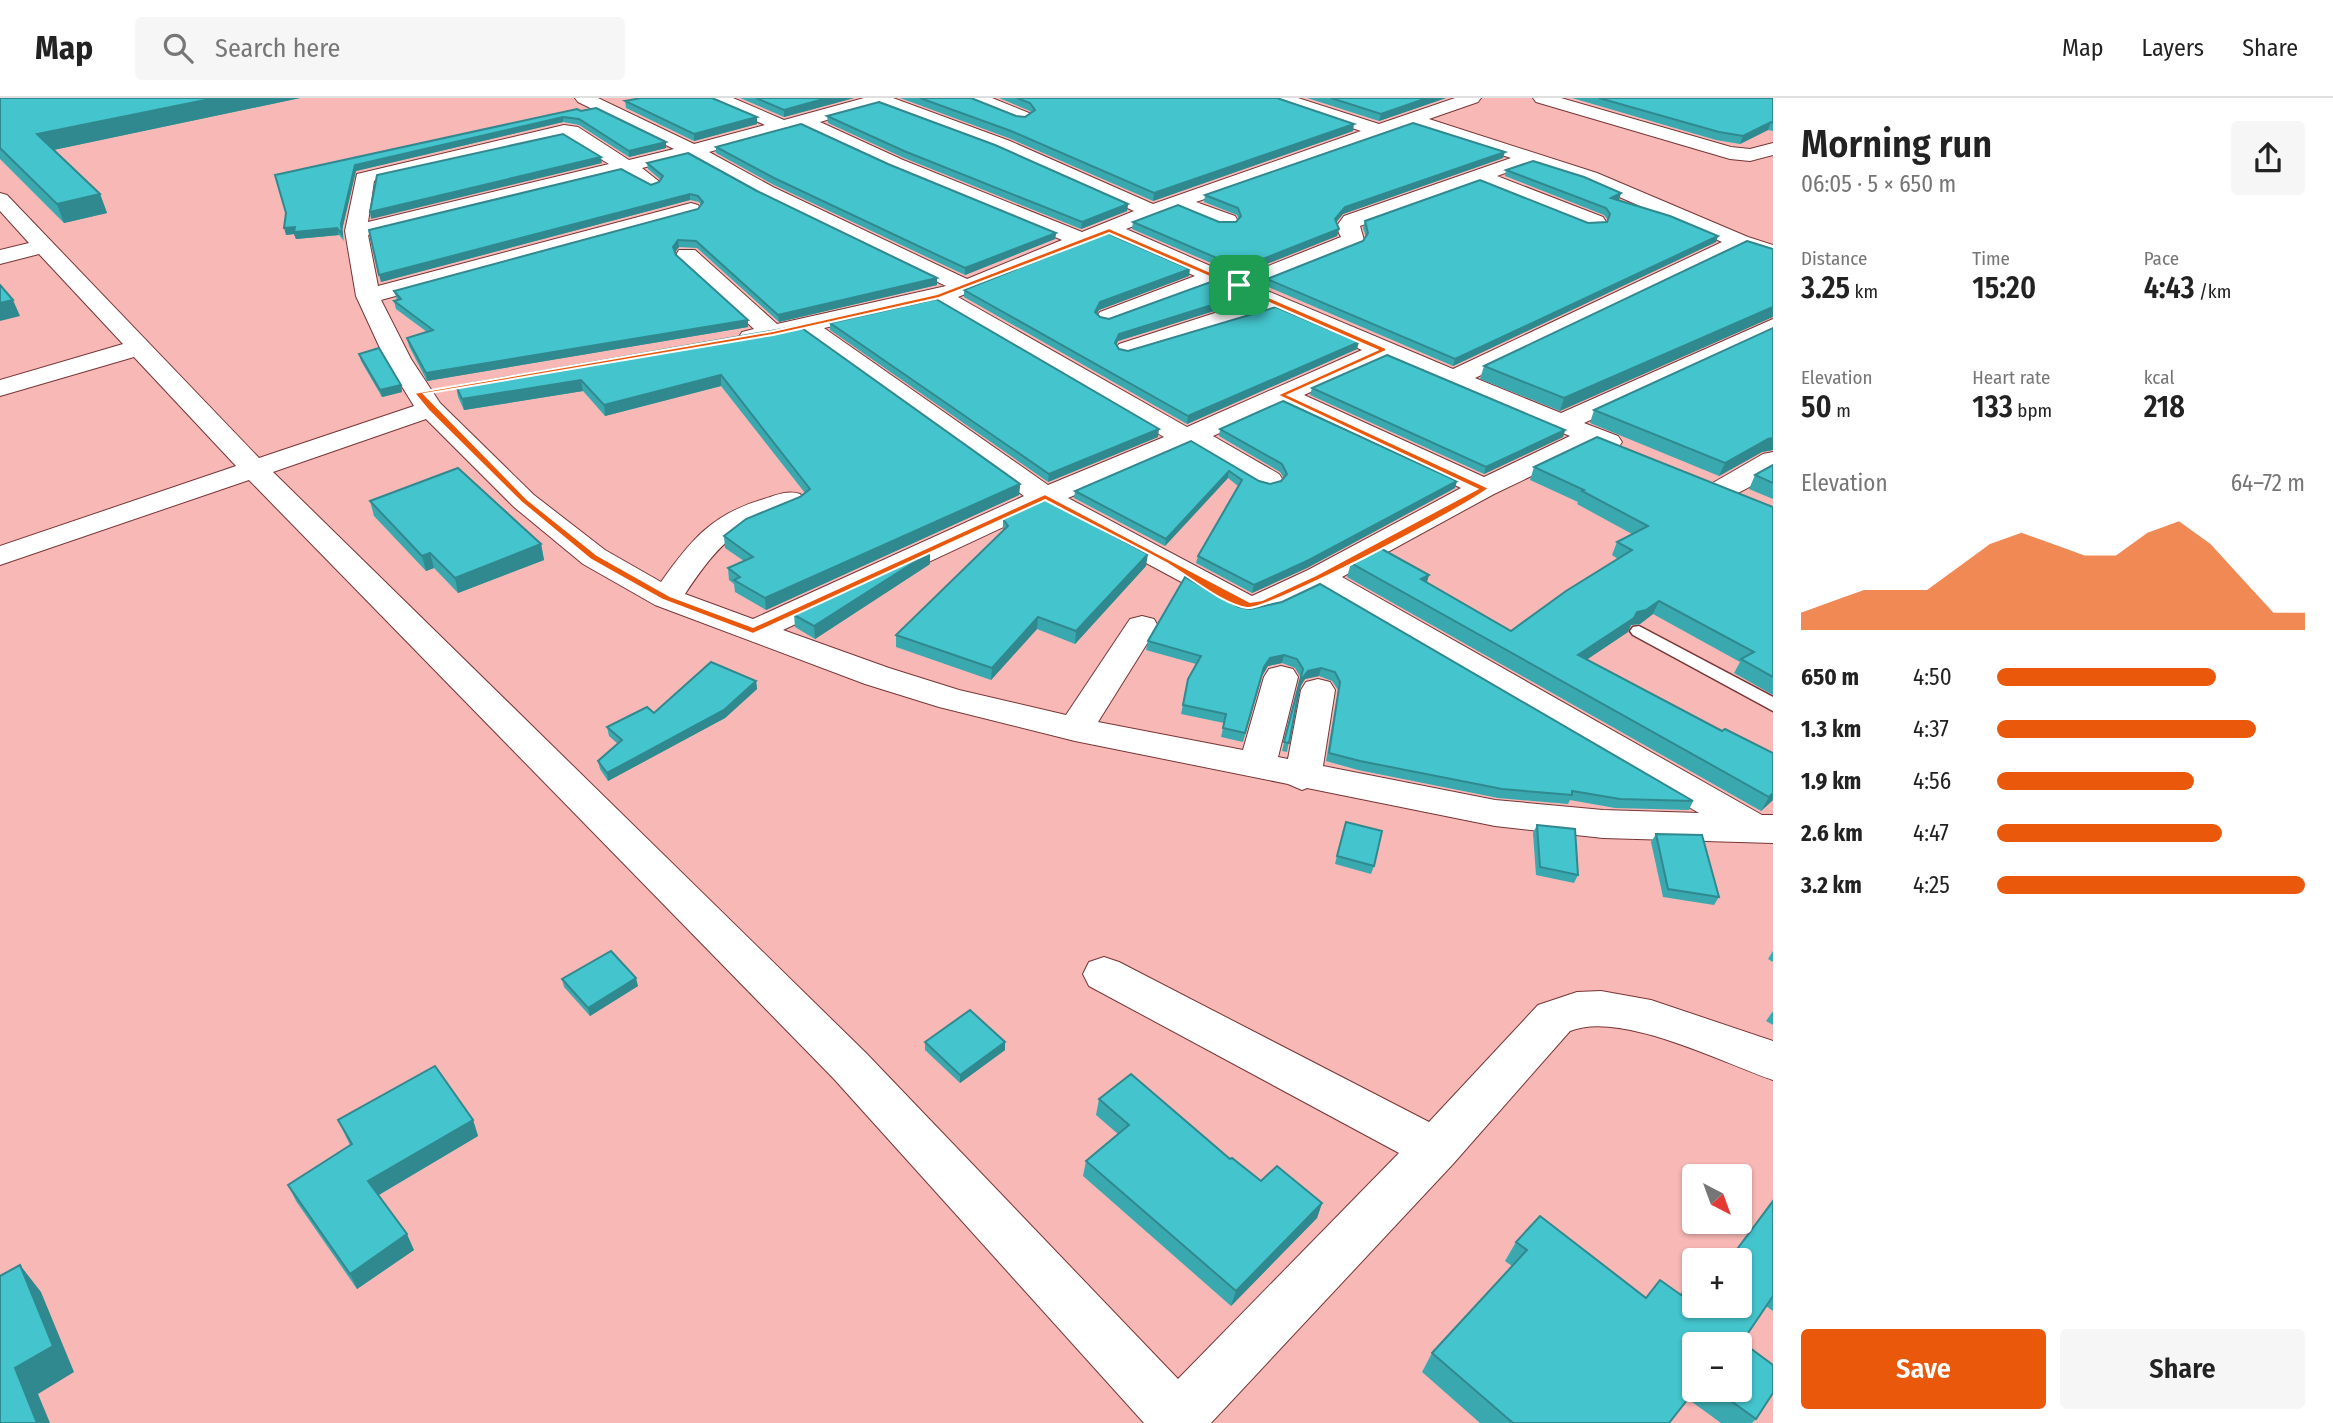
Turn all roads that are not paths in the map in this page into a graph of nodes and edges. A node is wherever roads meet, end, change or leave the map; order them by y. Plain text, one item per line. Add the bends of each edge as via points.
1 (584, 98) edge
2 (718, 98) edge
3 (807, 98) edge
4 (880, 98) edge
5 (976, 98) edge
6 (1280, 98) edge
7 (1472, 98) edge
8 (1542, 98) edge
9 (837, 111) junction
10 (1412, 111) junction
11 (1023, 117) edge
12 (794, 124) junction
13 (1381, 131) junction
14 (1773, 149) edge
15 (690, 150) junction
16 (1533, 157) junction
17 (623, 166) junction
18 (1478, 176) junction
19 (651, 183) edge
20 (0, 199) edge
21 (1176, 202) junction
22 (691, 209) edge
23 (1152, 211) junction
24 (1227, 221) edge
25 (1595, 222) edge
26 (1109, 230) junction
27 (356, 231) junction
28 (1082, 240) junction
29 (1740, 242) junction
30 (45, 246) junction
31 (1773, 252) edge
32 (687, 255) edge
33 (0, 257) edge
34 (1228, 281) junction
35 (966, 287) junction
36 (368, 296) junction
37 (939, 296) junction
38 (1279, 303) junction
39 (1108, 317) edge
40 (1773, 326) edge
41 (806, 327) junction
42 (773, 333) junction
43 (735, 340) edge
44 (140, 347) junction
45 (1128, 349) edge
46 (1383, 350) junction
47 (1452, 379) junction
48 (0, 388) edge
49 (1282, 395) junction
50 (431, 397) junction
51 (1561, 423) junction
52 (1593, 436) junction
53 (1189, 437) junction
54 (1630, 452) edge
55 (1773, 460) edge
56 (254, 469) junction
57 (1269, 481) edge
58 (1484, 488) junction
59 (1045, 497) junction
60 (790, 500) edge
61 (1752, 503) edge
62 (0, 556) edge
63 (1319, 577) junction
64 (666, 598) junction
65 (1142, 626) dead end
66 (753, 631) junction
67 (1639, 631) edge
68 (1281, 677) dead end
69 (1318, 690) dead end
70 (1773, 705) edge
71 (1075, 729) junction
72 (1257, 766) junction
73 (1302, 777) junction
74 (1763, 829) edge
75 (1104, 974) dead end
76 (1773, 1061) edge
77 (1436, 1149) junction
78 (1179, 1421) edge

1 - 15 street
2 - 12 street
3 - 9 street
4 - 9 street
4 - 23 street via 1003,145
5 - 11 street
6 - 13 street
7 - 10 street via 1437,110
8 - 14 street via 1730,153 1750,155
9 - 12 street
10 - 13 street
10 - 16 street
12 - 15 street
12 - 28 street
13 - 21 street
15 - 17 street
15 - 35 street
16 - 18 street
16 - 29 street via 1622,189
17 - 19 street
17 - 27 street
17 - 27 street via 568,131 370,175 364,178
18 - 25 street
18 - 34 street via 1352,220 1347,227 1353,240
20 - 30 street
21 - 23 street
21 - 24 street
22 - 36 street
23 - 26 street
26 - 28 street
26 - 34 street
27 - 36 street
28 - 35 street
29 - 31 street
29 - 47 street
30 - 33 street
30 - 44 street
32 - 42 street
34 - 38 street
34 - 39 street
35 - 37 street
36 - 50 street via 398,359
37 - 41 street
37 - 53 street
38 - 45 street
38 - 46 street
40 - 51 street
41 - 42 street
41 - 59 street
42 - 43 street
44 - 48 street
44 - 56 street
46 - 47 street
46 - 49 street
47 - 51 street
49 - 53 street
49 - 58 street
50 - 56 street
50 - 64 street via 524,500 594,557
51 - 52 street
52 - 54 street
52 - 58 street
53 - 57 street
53 - 59 street
55 - 61 street via 1710,485
56 - 62 street
56 - 78 street via 850,1066
58 - 63 street
59 - 63 street via 1250,606
59 - 66 street
60 - 64 street via 753,510 718,529
63 - 74 street
64 - 66 street
65 - 71 street
66 - 71 street via 951,699
67 - 70 lane
68 - 72 street
69 - 73 street
71 - 72 street
72 - 73 street
73 - 74 street via 1495,813 1603,824
75 - 77 street
76 - 77 street via 1710,1035 1610,1009 1577,1009 1554,1018
77 - 78 street

